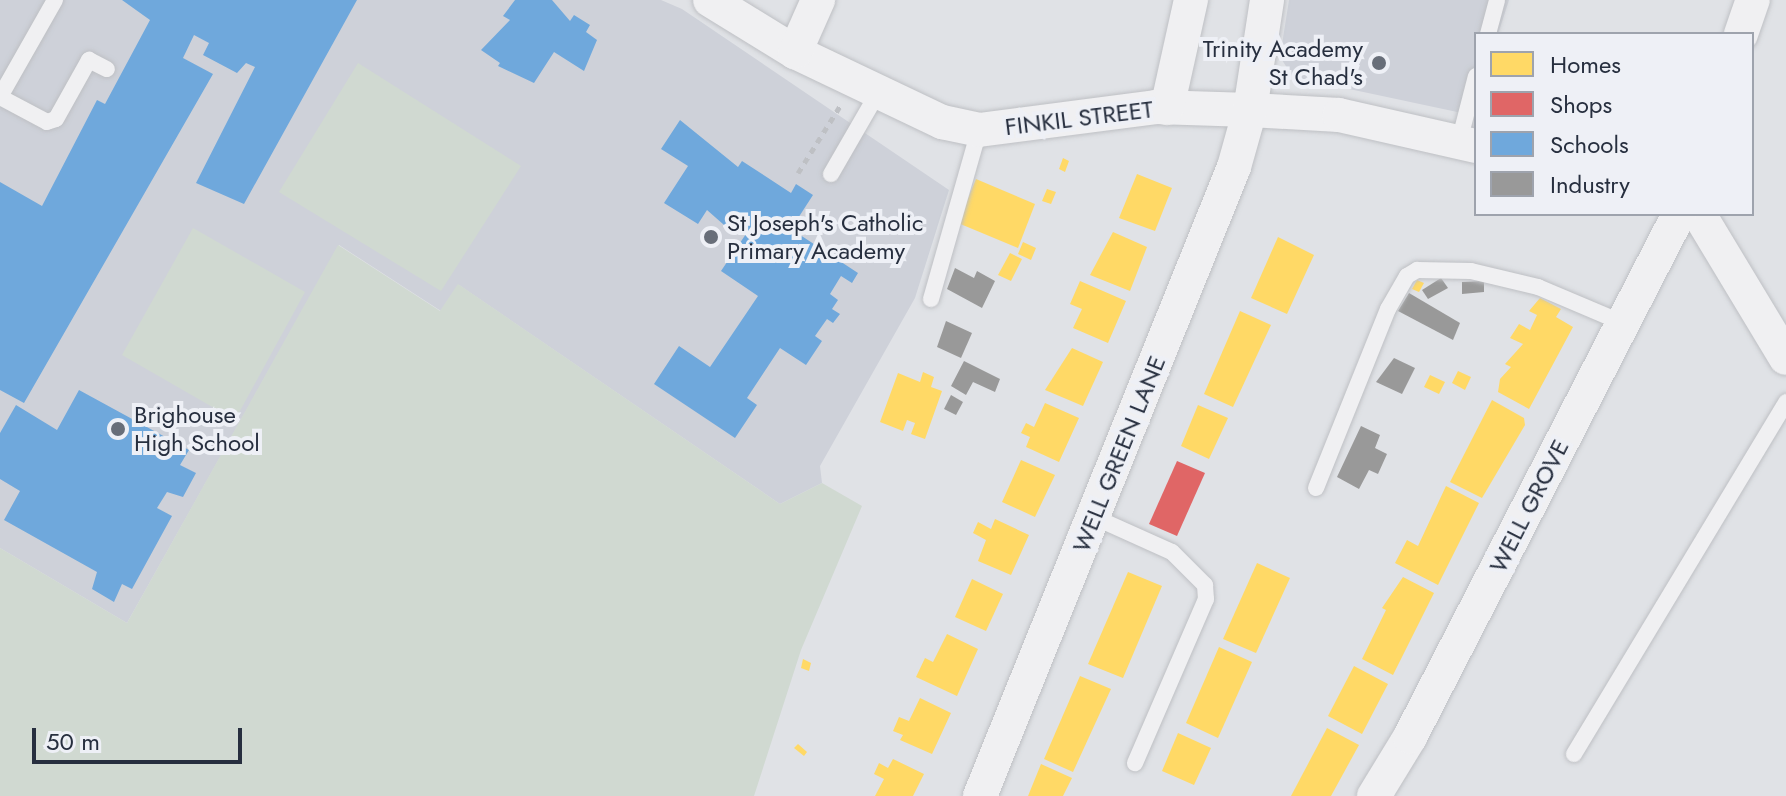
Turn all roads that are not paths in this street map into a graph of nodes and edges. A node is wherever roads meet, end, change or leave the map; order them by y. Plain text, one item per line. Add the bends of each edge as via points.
1 (55, 0) edge
2 (710, 0) edge
3 (818, 0) edge
4 (1191, 0) edge
5 (1267, 0) edge
6 (1497, 0) edge
7 (1753, 0) edge
8 (1489, 32) edge
9 (1742, 32) edge
10 (795, 52) junction
11 (107, 69) dead end
12 (868, 86) junction
13 (1474, 93) edge
14 (1167, 108) junction
15 (1250, 110) junction
16 (979, 130) junction
17 (1468, 144) edge
18 (831, 174) dead end
19 (1678, 216) edge
20 (1700, 216) edge
21 (931, 299) dead end
22 (1623, 323) junction
23 (1786, 358) edge
24 (1786, 402) edge
25 (1316, 488) dead end
26 (1094, 517) junction
27 (1574, 754) dead end
28 (1135, 763) dead end
29 (980, 796) edge
30 (1374, 796) edge

1 - 11 lane via 0,97 47,122 56,119 89,60
2 - 10 street, FINKIL STREET
3 - 10 street
4 - 14 street
5 - 15 street, WELL GREEN LANE
6 - 8 lane
7 - 9 street
10 - 12 street, FINKIL STREET
12 - 16 street, FINKIL STREET via 942,122
12 - 18 lane
13 - 17 lane
14 - 15 street, FINKIL STREET
14 - 16 street, FINKIL STREET
15 - 17 street, FINKIL STREET via 1339,115
15 - 26 street, WELL GREEN LANE via 1234,167
16 - 21 lane
19 - 22 street, WELL GROVE
20 - 23 street
22 - 25 lane via 1538,287 1471,271 1417,270 1407,276 1388,309
22 - 30 street, WELL GROVE via 1410,737
24 - 27 lane
26 - 28 lane via 1172,552 1189,563 1205,585 1206,599
26 - 29 street, WELL GREEN LANE

